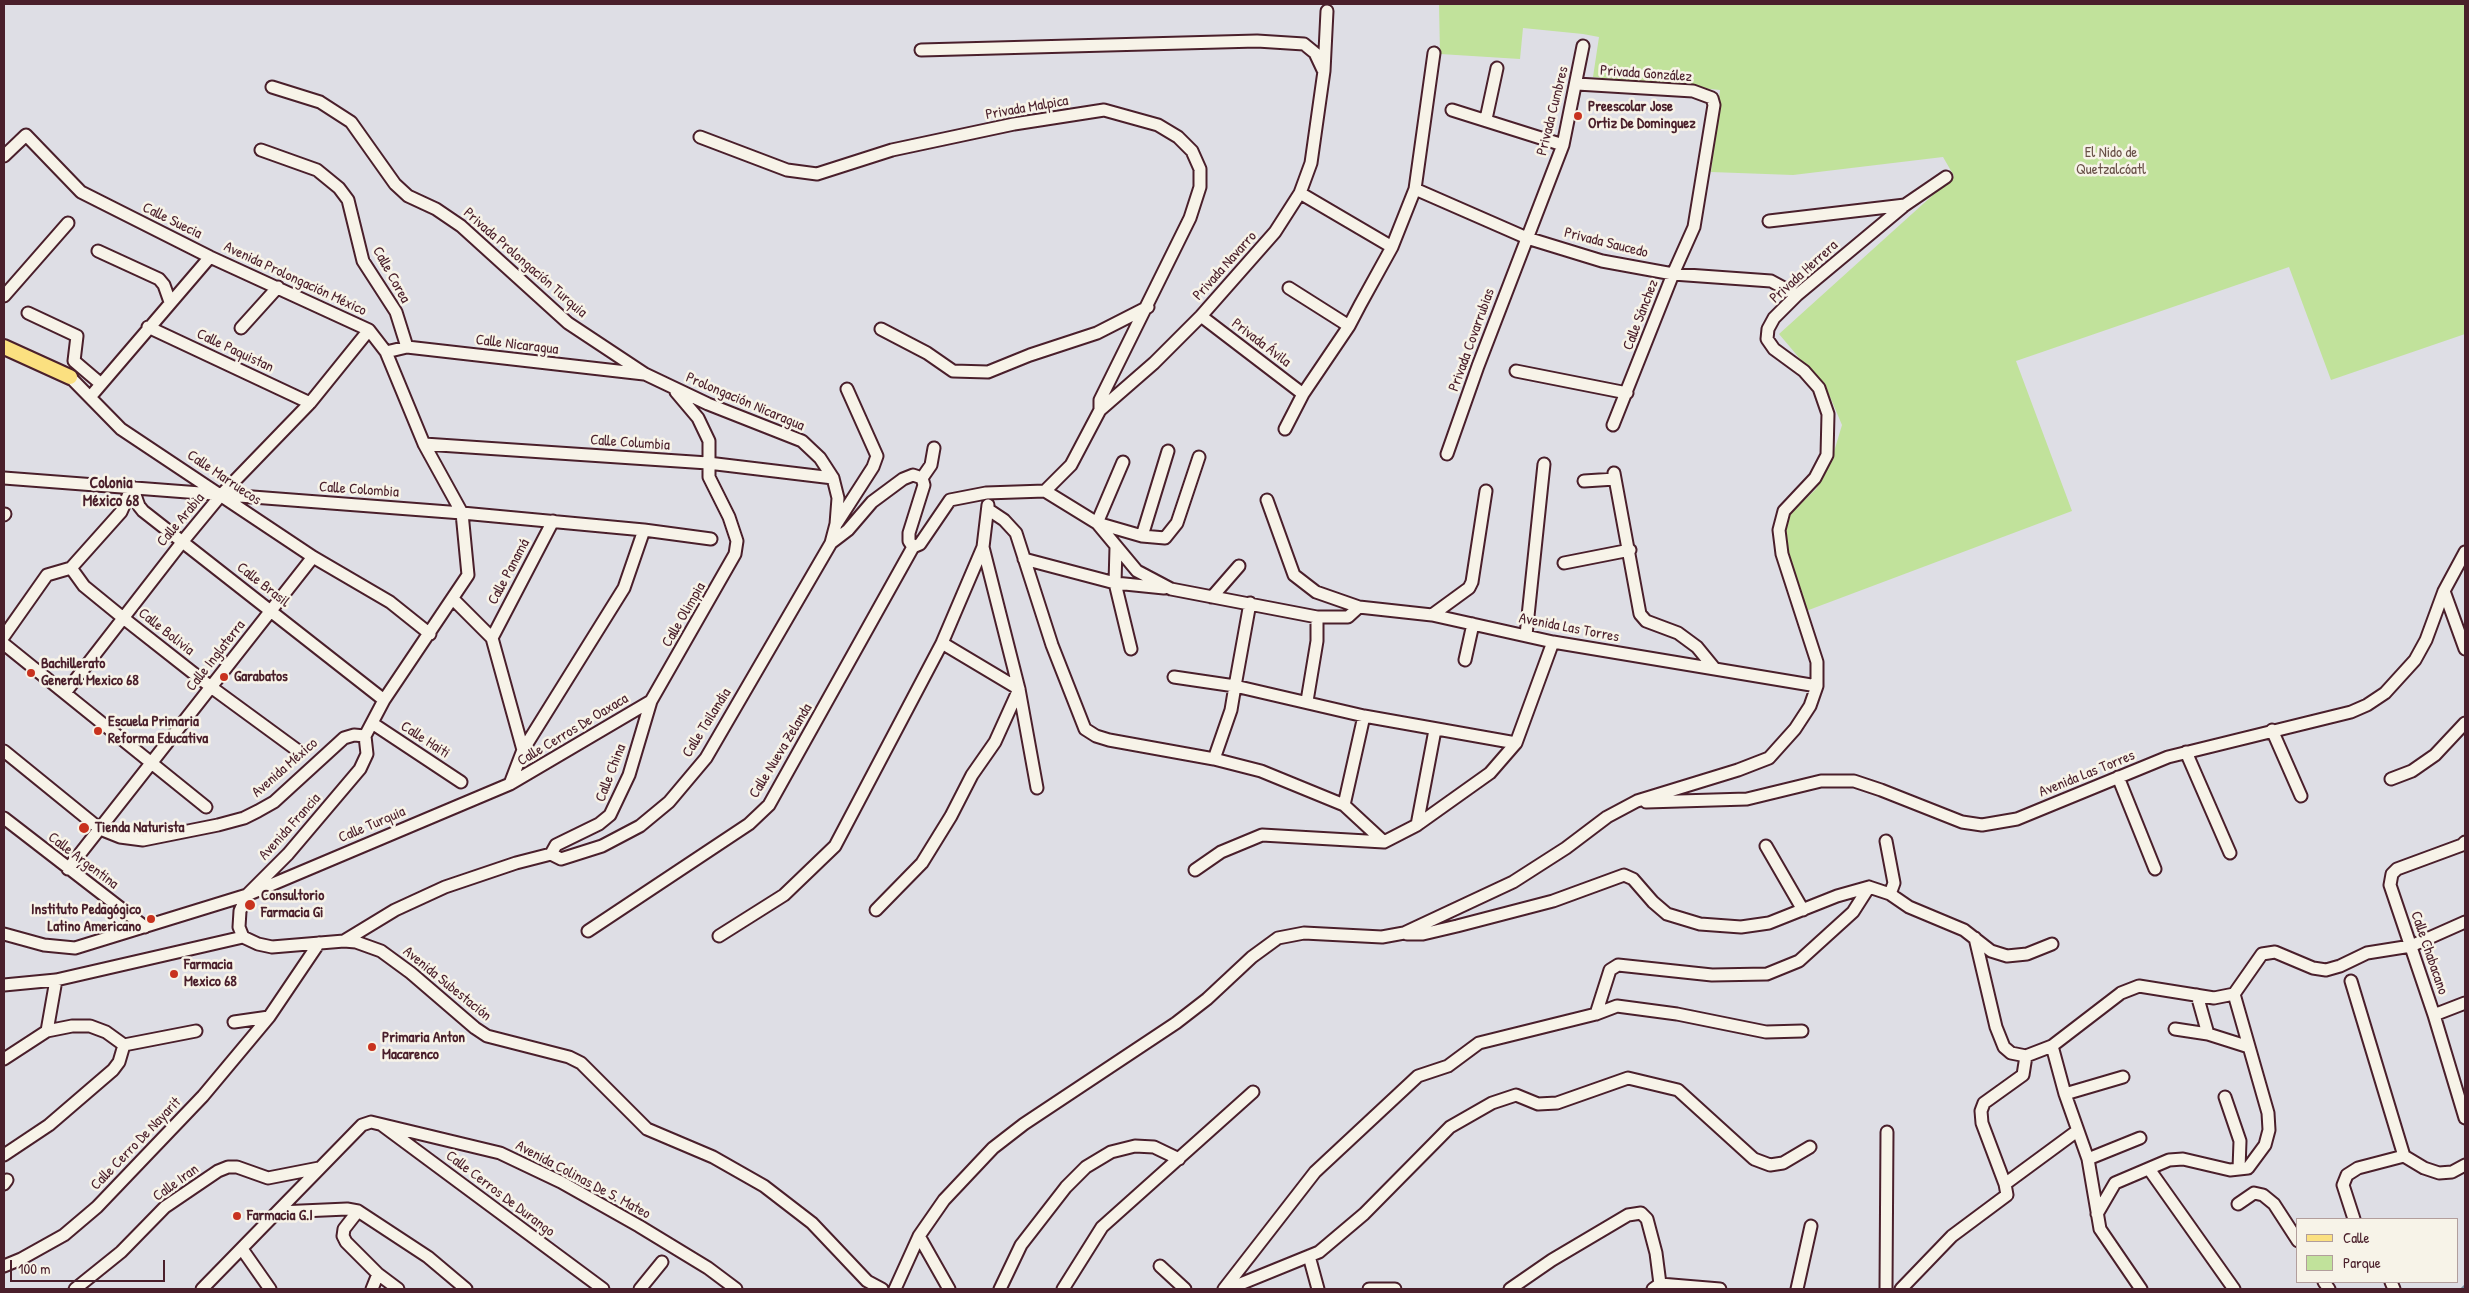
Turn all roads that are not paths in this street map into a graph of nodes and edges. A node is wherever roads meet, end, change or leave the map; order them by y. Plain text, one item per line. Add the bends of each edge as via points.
1 (1327, 11) dead end
2 (1583, 46) dead end
3 (921, 50) dead end
4 (1434, 53) dead end
5 (1497, 68) dead end
6 (1324, 71) junction
7 (1577, 84) junction
8 (272, 87) dead end
9 (1712, 98) joint
10 (1452, 110) dead end
11 (1486, 119) junction
12 (700, 137) dead end
13 (1563, 145) junction
14 (262, 150) dead end
15 (4, 156) edge
16 (1946, 177) dead end
17 (1415, 189) junction
18 (1300, 193) junction
19 (1905, 205) junction
20 (1769, 221) dead end
21 (68, 223) dead end
22 (1527, 238) junction
23 (1392, 247) junction
24 (98, 251) dead end
25 (210, 257) junction
26 (1673, 274) junction
27 (278, 287) junction
28 (1289, 288) dead end
29 (1797, 295) junction
30 (4, 296) edge
31 (170, 302) junction
32 (1148, 307) junction
33 (28, 313) dead end
34 (1201, 316) junction
35 (1349, 326) junction
36 (148, 327) junction
37 (242, 328) dead end
38 (881, 329) dead end
39 (369, 330) junction
40 (4, 347) edge
41 (407, 347) junction
42 (386, 352) junction
43 (1516, 371) dead end
44 (645, 374) junction
45 (70, 377) joint
46 (101, 384) junction
47 (673, 388) junction
48 (848, 389) dead end
49 (1627, 393) junction
50 (1303, 394) junction
51 (91, 396) junction
52 (310, 403) junction
53 (1100, 410) junction
54 (1614, 425) dead end
55 (1285, 429) dead end
56 (424, 444) junction
57 (934, 448) dead end
58 (1168, 451) dead end
59 (1447, 454) dead end
60 (1199, 457) dead end
61 (1122, 462) dead end
62 (708, 464) junction
63 (1544, 464) dead end
64 (4, 478) edge
65 (833, 478) junction
66 (922, 478) junction
67 (1584, 481) dead end
68 (132, 487) junction
69 (1486, 491) dead end
70 (1045, 492) junction
71 (986, 494) junction
72 (221, 495) junction
73 (1267, 500) dead end
74 (989, 510) junction
75 (462, 513) junction
76 (553, 521) junction
77 (1097, 523) junction
78 (836, 524) junction
79 (644, 530) junction
80 (1142, 536) junction
81 (711, 538) dead end
82 (183, 541) junction
83 (830, 543) junction
84 (913, 546) junction
85 (983, 547) junction
86 (1116, 547) junction
87 (1630, 550) junction
88 (2465, 552) edge
89 (313, 557) junction
90 (1024, 559) junction
91 (1564, 563) dead end
92 (1239, 566) dead end
93 (71, 568) junction
94 (1115, 583) junction
95 (1171, 589) junction
96 (2444, 591) junction
97 (1212, 596) junction
98 (453, 599) junction
99 (1250, 603) junction
100 (1359, 608) junction
101 (271, 611) junction
102 (1432, 615) junction
103 (122, 617) junction
104 (1317, 617) junction
105 (1473, 624) junction
106 (430, 634) junction
107 (1526, 634) junction
108 (4, 636) edge
109 (492, 638) junction
110 (1553, 642) junction
111 (942, 643) junction
112 (4, 644) edge
113 (1131, 649) dead end
114 (2465, 649) edge
115 (1465, 660) dead end
116 (1714, 669) junction
117 (1174, 676) dead end
118 (1235, 686) junction
119 (1817, 686) junction
120 (211, 687) junction
121 (1019, 689) junction
122 (65, 693) junction
123 (384, 700) junction
124 (651, 701) junction
125 (1307, 701) junction
126 (1364, 716) junction
127 (372, 723) junction
128 (2465, 723) edge
129 (1435, 730) junction
130 (2272, 730) junction
131 (365, 736) junction
132 (1516, 743) junction
133 (297, 750) dead end
134 (523, 750) junction
135 (4, 751) edge
136 (2186, 752) junction
137 (1214, 759) junction
138 (152, 764) junction
139 (2118, 777) junction
140 (2391, 779) dead end
141 (461, 782) dead end
142 (510, 784) junction
143 (1037, 788) dead end
144 (2301, 796) dead end
145 (1637, 801) junction
146 (1344, 805) junction
147 (206, 807) dead end
148 (4, 818) edge
149 (1417, 825) junction
150 (100, 829) junction
151 (1886, 841) dead end
152 (1384, 842) junction
153 (2465, 842) edge
154 (1766, 846) dead end
155 (551, 854) junction
156 (2230, 854) dead end
157 (68, 868) junction
158 (2155, 869) dead end
159 (1195, 870) dead end
160 (1869, 887) junction
161 (1890, 894) junction
162 (247, 896) junction
163 (876, 910) dead end
164 (1803, 910) junction
165 (2465, 922) edge
166 (145, 927) junction
167 (588, 931) dead end
168 (4, 934) edge
169 (1404, 934) junction
170 (719, 936) dead end
171 (243, 938) junction
172 (1975, 938) junction
173 (344, 941) junction
174 (319, 943) junction
175 (2052, 944) dead end
176 (2411, 946) junction
177 (56, 980) junction
178 (2351, 980) dead end
179 (4, 985) edge
180 (2234, 994) junction
181 (2197, 995) junction
182 (2465, 1003) edge
183 (1596, 1014) junction
184 (2434, 1015) junction
185 (269, 1017) junction
186 (234, 1022) dead end
187 (2175, 1029) dead end
188 (47, 1031) junction
189 (196, 1031) dead end
190 (1802, 1031) dead end
191 (2208, 1034) junction
192 (124, 1045) junction
193 (2052, 1046) junction
194 (2248, 1047) junction
195 (2026, 1056) junction
196 (4, 1059) edge
197 (2122, 1077) dead end
198 (1253, 1092) dead end
199 (2065, 1094) junction
200 (2226, 1097) dead end
201 (2465, 1118) edge
202 (378, 1122) junction
203 (2077, 1131) junction
204 (1887, 1132) dead end
205 (2140, 1138) dead end
206 (1810, 1147) dead end
207 (4, 1155) edge
208 (2404, 1156) junction
209 (1179, 1159) junction
210 (2088, 1159) junction
211 (2465, 1165) edge
212 (319, 1168) junction
213 (2149, 1168) junction
214 (2239, 1169) junction
215 (2005, 1184) junction
216 (2238, 1204) dead end
217 (358, 1211) junction
218 (279, 1212) junction
219 (2097, 1214) junction
220 (2354, 1218) edge
221 (1812, 1226) dead end
222 (919, 1236) junction
223 (2296, 1238) edge
224 (242, 1249) junction
225 (1309, 1256) junction
226 (662, 1262) dead end
227 (4, 1266) edge
228 (1160, 1266) dead end
229 (449, 1273) junction
230 (378, 1274) junction
231 (1656, 1286) edge
232 (75, 1289) edge
233 (202, 1289) edge
234 (270, 1289) edge
235 (372, 1289) edge
236 (398, 1289) edge
237 (452, 1289) edge
238 (466, 1289) edge
239 (603, 1289) edge
240 (640, 1289) edge
241 (736, 1289) edge
242 (882, 1289) edge
243 (895, 1289) edge
244 (949, 1289) edge
245 (1000, 1289) edge
246 (1063, 1289) edge
247 (1185, 1289) edge
248 (1224, 1289) edge
249 (1228, 1289) edge
250 (1318, 1289) edge
251 (1369, 1289) edge
252 (1395, 1289) edge
253 (1510, 1289) edge
254 (1720, 1289) edge
255 (1797, 1289) edge
256 (1886, 1289) edge
257 (1901, 1289) edge
258 (2141, 1289) edge
259 (2234, 1289) edge

1 - 6 street, Privada Navarro
2 - 7 street, Privada Cumbres
3 - 6 street via 1257,41 1304,44 1315,53
4 - 17 street
5 - 11 street
6 - 18 street, Privada Navarro via 1311,163
7 - 9 street, Privada González via 1693,91
7 - 13 street, Privada Cumbres
8 - 44 street, Privada Prolongación Turquia via 320,102 351,122 395,184 408,196 461,226 568,323
9 - 26 street, Calle Sánchez via 1714,105 1694,227
10 - 11 street
11 - 13 street
12 - 32 street, Privada Malpica via 787,170 817,174 892,150 1014,124 1104,110 1158,125 1178,136 1192,151 1200,169 1200,187 1190,218
13 - 22 street, Privada Cumbres
14 - 41 street, Calle Corea via 317,170 340,188 348,200 363,261 396,312
15 - 25 street, Calle Suecia via 26,134 81,192
16 - 19 street, Privada Herrera
17 - 22 street, Privada Saucedo
17 - 23 street
18 - 23 street
18 - 34 street, Privada Navarro via 1275,232
19 - 20 street
19 - 29 street, Privada Herrera
21 - 30 street
22 - 26 street, Privada Saucedo via 1602,261
22 - 59 street, Privada Covarrubias
23 - 35 street
24 - 31 street via 159,279
25 - 27 street, Avenida Prolongación México
25 - 31 street, Calle Suecia
26 - 29 street, Privada Saucedo via 1771,281
26 - 49 street, Calle Sánchez
27 - 37 street
27 - 39 street, Avenida Prolongación México
28 - 35 street
29 - 119 street, Privada Herrera via 1774,318 1767,339 1819,388 1828,414 1827,455 1814,478 1784,511 1779,530 1782,554 1817,662
31 - 36 street, Calle Suecia
32 - 38 street via 1097,333 988,372 953,371
32 - 53 street, Privada Malpica via 1100,400
33 - 46 street via 78,336 74,361
34 - 50 street, Privada Ávila
34 - 53 street, Privada Navarro
35 - 50 street
36 - 46 street, Calle Suecia
36 - 52 street, Calle Paquistan
39 - 42 street, Avenida Prolongación México
39 - 52 street, Calle Arabia
40 - 45 main road, Calle Marruecos
41 - 42 street, Calle Nicaragua
41 - 44 street, Calle Nicaragua
42 - 56 street, Avenida Prolongación México
43 - 49 street
44 - 47 street, Prolongación Nicaragua
45 - 51 street, Calle Marruecos
46 - 51 street, Calle Suecia
47 - 62 street via 698,418 709,441
47 - 65 street, Prolongación Nicaragua via 802,441 820,458
48 - 78 street via 876,456
49 - 54 street, Calle Sánchez
50 - 55 street
51 - 72 street, Calle Marruecos via 121,429
52 - 72 street, Calle Arabia
53 - 70 street, Privada Navarro via 1071,465
56 - 62 street, Calle Columbia
56 - 75 street, Avenida Prolongación México
57 - 66 street via 931,465
58 - 80 street
60 - 80 street via 1177,523 1165,538
61 - 77 street
62 - 65 street, Calle Columbia
62 - 124 street, Calle Olimpia via 709,477 737,541 735,554
63 - 107 street
64 - 68 street, Calle Colombia
65 - 78 street, Prolongación Nicaragua via 838,498
66 - 83 street via 913,476 892,486 872,502 848,530
66 - 84 street via 924,485 909,533
67 - 87 street via 1615,476
68 - 72 street, Calle Colombia
68 - 82 street, Calle Brasil via 143,511
68 - 93 street via 121,512
69 - 102 street via 1472,582
70 - 71 street
70 - 77 street
71 - 74 street
71 - 84 street via 950,500 920,544
72 - 75 street, Calle Colombia
72 - 82 street, Calle Arabia
72 - 89 street, Calle Marruecos
73 - 100 street, Avenida Las Torres via 1294,575 1316,592
74 - 85 street
74 - 90 street via 1016,533
75 - 76 street, Calle Colombia
75 - 98 street, Avenida Prolongación México via 468,575
76 - 79 street, Calle Colombia
76 - 109 street, Calle Panamá
77 - 80 street
77 - 86 street
78 - 83 street, Calle Tailandia
79 - 81 street, Calle Colombia
79 - 134 street via 624,588
82 - 101 street, Calle Brasil
82 - 103 street, Calle Arabia
83 - 155 street, Calle Tailandia via 706,758 669,802 640,826 602,846 561,859
84 - 167 street, Calle Nueva Zelanda via 769,805 749,824
85 - 111 street
85 - 121 street
86 - 94 street
86 - 95 street via 1137,571
87 - 91 street
87 - 116 street via 1640,614 1646,621 1678,633 1697,647
88 - 96 street, Avenida Las Torres
89 - 101 street, Calle Inglaterra
89 - 106 street, Calle Marruecos via 390,602
90 - 94 street
90 - 137 street via 1052,645 1085,729 1109,740
92 - 97 street
93 - 103 street, Calle Bolivia via 84,586
93 - 108 street via 47,575
94 - 95 street
94 - 113 street
95 - 97 street
96 - 114 street
96 - 130 street, Avenida Las Torres via 2415,660 2385,693 2351,712
97 - 99 street
98 - 106 street
98 - 109 street
99 - 104 street
99 - 118 street
100 - 102 street, Avenida Las Torres
100 - 104 street via 1348,617
101 - 120 street, Calle Inglaterra
101 - 123 street, Calle Brasil
102 - 105 street, Avenida Las Torres
103 - 120 street, Calle Bolivia
103 - 122 street, Calle Arabia
104 - 125 street via 1317,642
105 - 107 street, Avenida Las Torres
105 - 115 street
106 - 123 street
107 - 110 street, Avenida Las Torres
109 - 134 street
110 - 116 street, Avenida Las Torres
110 - 132 street
111 - 121 street
111 - 170 street via 835,846 784,895
112 - 122 street
116 - 119 street, Avenida Las Torres
117 - 118 street
118 - 125 street
118 - 137 street via 1231,710
119 - 145 street via 1810,706 1795,729 1769,758
120 - 133 street, Calle Bolivia
120 - 138 street, Calle Inglaterra
121 - 143 street
121 - 163 street via 995,742 972,775 922,863
122 - 138 street
123 - 127 street
124 - 142 street, Calle Cerros De Oaxaca
124 - 155 street, Calle China via 629,775 610,815 599,824 556,845
125 - 126 street
126 - 129 street
126 - 146 street
127 - 131 street
127 - 141 street, Calle Haiti
128 - 140 street via 2435,755 2412,771
129 - 132 street
129 - 149 street
130 - 136 street, Avenida Las Torres
130 - 144 street
131 - 150 street, Avenida México via 344,738 274,802 244,818 143,840 120,837
131 - 162 street, Avenida Francia via 367,754 360,769 288,854
132 - 149 street via 1490,773
134 - 142 street
135 - 150 street, Avenida México
136 - 139 street, Avenida Las Torres
136 - 156 street
137 - 146 street via 1261,770
138 - 147 street
138 - 150 street, Calle Inglaterra
139 - 145 street, Avenida Las Torres via 2017,819 1982,825 1962,822 1854,781 1821,781 1747,799
139 - 158 street
142 - 162 street, Calle Turquia
145 - 169 street via 1607,817 1514,882
146 - 152 street
148 - 157 street, Calle Argentina
149 - 152 street
150 - 157 street, Calle Inglaterra
151 - 161 street via 1894,883
152 - 159 street via 1262,834 1222,852
153 - 176 street, Calle Chabacano via 2397,869 2392,874 2390,885
154 - 164 street
155 - 173 street, Calle Tailandia via 445,887 395,910
157 - 166 street, Calle Argentina
160 - 161 street
160 - 164 street
160 - 183 street via 1853,912 1799,961 1767,974 1712,975 1618,965 1610,970
161 - 172 street via 1908,907 1964,930
162 - 166 street, Calle Turquia
162 - 171 street, Avenida Francia via 240,911 239,927
164 - 169 street via 1770,923 1741,927 1700,924 1667,914 1633,878 1624,875 1553,900 1466,924 1423,934
165 - 176 street
166 - 168 street, Calle Turquia via 75,948 44,945
169 - 222 street via 1382,937 1304,933 1278,938 1176,1023 993,1148 944,1200
171 - 174 street, Avenida Subestación via 272,946
171 - 177 street
172 - 175 street via 1991,951 2007,956 2027,954
172 - 195 street via 1996,1027 2004,1047 2011,1053
173 - 174 street, Avenida Subestación
173 - 242 street, Avenida Subestación via 371,947 396,961 487,1036 581,1063 647,1129 713,1157 764,1186 812,1223 867,1281
174 - 185 street, Calle Cerro De Nayarit
176 - 180 street via 2367,953 2326,970 2275,952 2262,954
176 - 184 street, Calle Chabacano
177 - 179 street
177 - 188 street
178 - 208 street
180 - 181 street via 2214,998
180 - 194 street
181 - 191 street
181 - 193 street via 2139,986 2121,993
182 - 184 street
183 - 190 street via 1617,1006 1766,1032
183 - 248 street via 1479,1043 1448,1066 1418,1076 1315,1172
184 - 201 street, Calle Chabacano
185 - 186 street
185 - 227 street, Calle Cerro De Nayarit via 203,1096 97,1207 64,1235
187 - 191 street
188 - 192 street via 90,1026 106,1032
188 - 196 street
189 - 192 street
191 - 194 street
192 - 207 street via 113,1070 49,1125
193 - 195 street
193 - 199 street
194 - 214 street via 2268,1114 2269,1130 2265,1145 2253,1163 2248,1168
195 - 215 street via 2023,1075 1984,1103 1981,1111 1982,1124
197 - 199 street
198 - 209 street
199 - 203 street
200 - 214 street via 2240,1141
202 - 212 street via 362,1125
202 - 239 street, Calle Cerros De Durango
202 - 241 street, Avenida Colinas De S. Mateo via 500,1153 561,1182 708,1268
203 - 210 street
203 - 215 street
204 - 256 street
205 - 210 street
206 - 225 street via 1783,1163 1770,1165 1754,1159 1678,1090 1628,1078 1557,1103 1538,1104 1516,1095 1492,1103 1450,1127 1364,1214 1319,1252
208 - 211 street via 2438,1173 2452,1172
208 - 220 street via 2358,1168 2347,1175 2343,1185
209 - 245 street via 1154,1147 1135,1146 1111,1152 1086,1167 1066,1187 1021,1245
209 - 246 street via 1102,1227
210 - 219 street
212 - 218 street
212 - 232 street, Calle Iran via 268,1178 228,1166 165,1207 121,1252
213 - 214 street via 2169,1160 2183,1160 2216,1168
213 - 219 street via 2115,1183
213 - 259 street
215 - 257 street via 2007,1195 1952,1236
216 - 223 street via 2254,1192 2263,1195 2274,1204
217 - 218 street
217 - 229 street
217 - 230 street via 344,1229 343,1236
218 - 224 street
219 - 258 street via 2100,1229
221 - 255 street
222 - 243 street
222 - 244 street
224 - 233 street
224 - 234 street
225 - 249 street
225 - 250 street
226 - 240 street
228 - 247 street
229 - 237 street
229 - 238 street
230 - 235 street
230 - 236 street
231 - 253 street via 1656,1253 1647,1219 1641,1213 1628,1215
231 - 254 street
251 - 252 street

